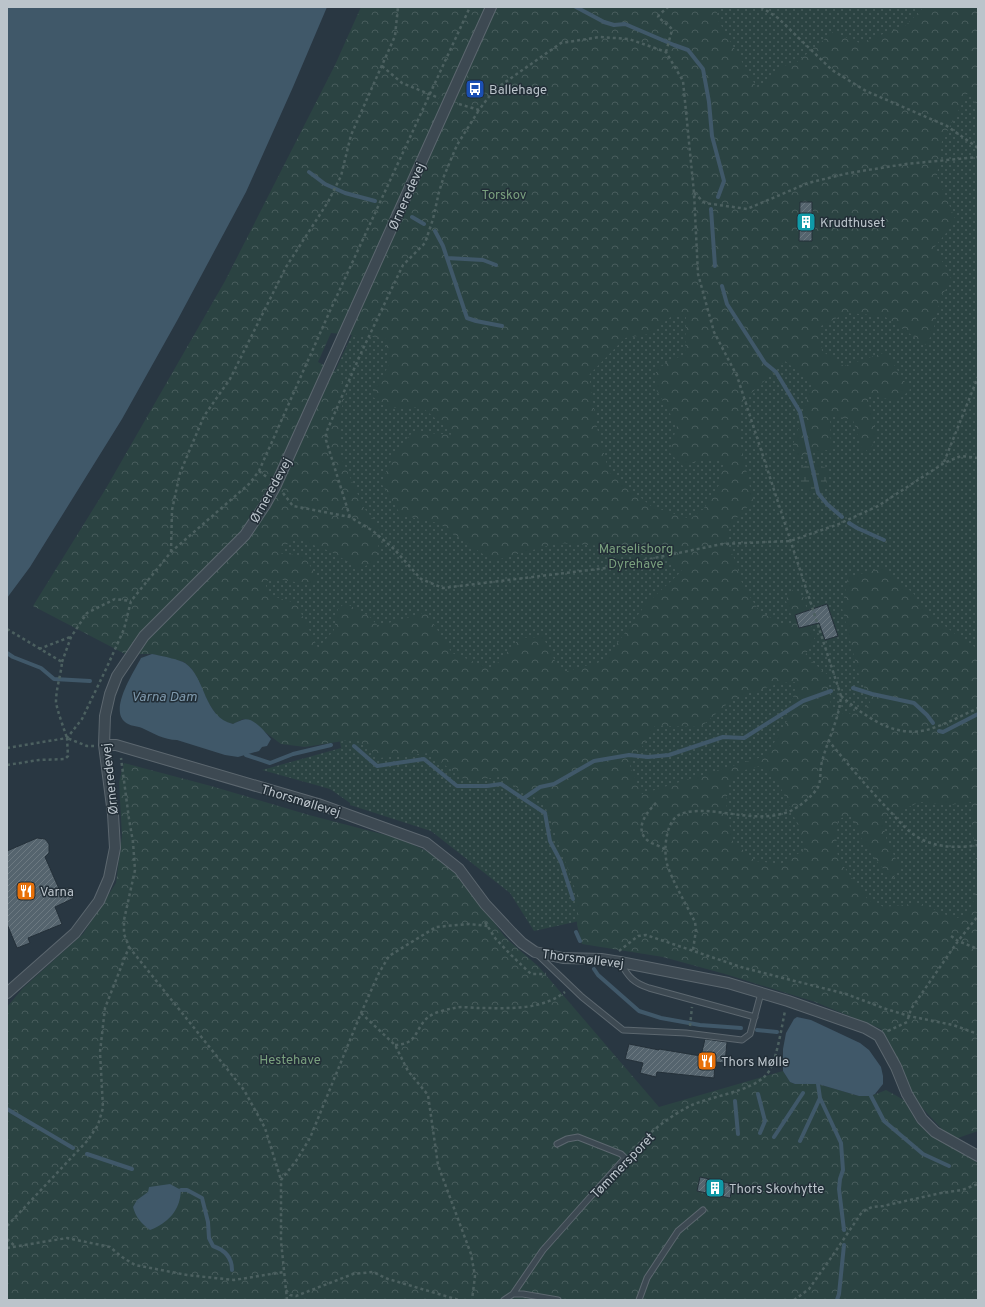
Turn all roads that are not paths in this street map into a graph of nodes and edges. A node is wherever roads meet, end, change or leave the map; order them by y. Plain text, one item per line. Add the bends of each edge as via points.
1 (491, 7) edge
2 (104, 745) junction
3 (535, 952) junction
4 (620, 962) junction
5 (7, 993) edge
6 (761, 993) junction
7 (755, 1017) junction
8 (557, 1144) dead end
9 (978, 1156) edge
10 (703, 1210) dead end
11 (513, 1294) junction
12 (504, 1300) edge
13 (558, 1300) edge
14 (639, 1300) edge

1 - 2 street, Ørneredevej via 265,505 245,535 144,636 128,658 110,694 105,716
2 - 3 street, Thorsmøllevej via 116,745 318,804 426,843 459,870 485,904 522,943
2 - 5 street, Ørneredevej via 116,848 109,878 99,901 75,933
3 - 4 street, Thorsmøllevej via 563,958
3 - 7 lane via 571,987 623,1030 686,1033 742,1040 750,1034
4 - 6 street, Thorsmøllevej via 728,983
4 - 7 lane via 627,975 638,984
6 - 7 lane
6 - 9 street, Thorsmøllevej via 865,1028 879,1036 896,1067 906,1094 922,1118 935,1132
8 - 11 lane, Tømmersporet via 578,1137 626,1158 543,1250
10 - 14 lane via 678,1231 647,1278
11 - 12 lane, Tømmersporet
11 - 13 lane

